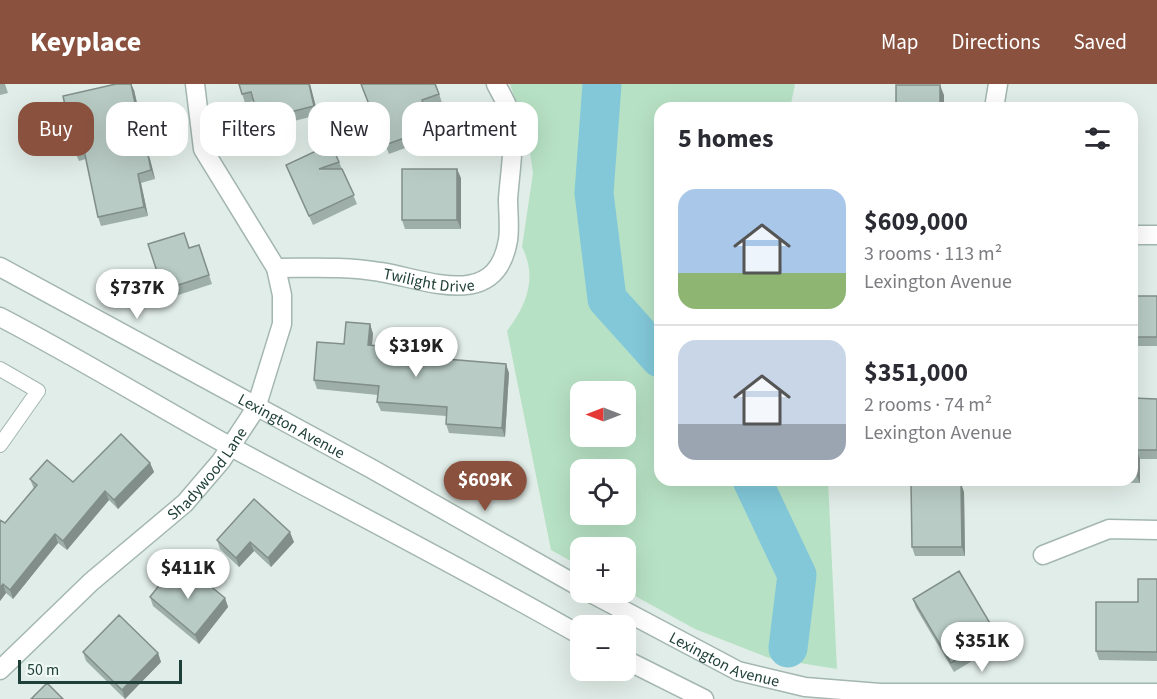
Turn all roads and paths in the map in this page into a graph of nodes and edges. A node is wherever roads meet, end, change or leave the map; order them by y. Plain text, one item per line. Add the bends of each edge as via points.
1 (195, 84) edge
2 (496, 84) edge
3 (998, 84) edge
4 (995, 102) edge
5 (1138, 235) edge
6 (1157, 235) edge
7 (0, 267) edge
8 (276, 268) junction
9 (0, 317) edge
10 (0, 369) edge
11 (256, 408) junction
12 (0, 445) edge
13 (231, 447) junction
14 (1157, 530) edge
15 (1044, 555) dead end
16 (570, 581) edge
17 (610, 603) edge
18 (570, 629) edge
19 (636, 665) edge
20 (0, 670) edge
21 (1157, 693) edge
22 (704, 699) edge

1 - 8 street, Shadywood Lane via 203,148
2 - 8 street, Twilight Drive via 508,109 512,139 508,241 497,268 479,284 424,284 358,268
3 - 4 street
5 - 6 street
7 - 11 street, Lexington Avenue
8 - 11 street, Shadywood Lane via 282,295 282,324
9 - 13 street via 63,349
10 - 12 lane via 38,392
11 - 13 street, Shadywood Lane
11 - 16 street, Lexington Avenue via 372,468
13 - 18 street via 435,553
13 - 20 street, Shadywood Lane via 185,503 91,582
14 - 15 street via 1109,529
17 - 21 street, Lexington Avenue via 738,671 805,687 880,693
19 - 22 street

